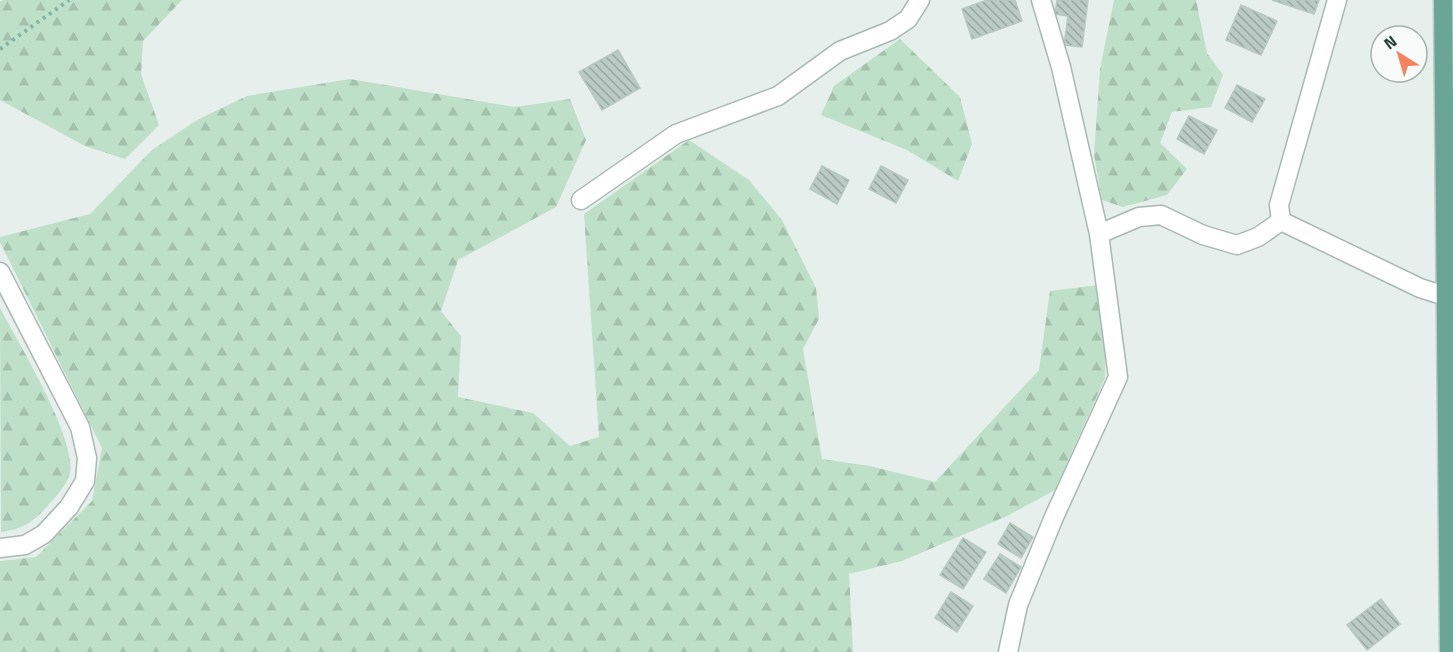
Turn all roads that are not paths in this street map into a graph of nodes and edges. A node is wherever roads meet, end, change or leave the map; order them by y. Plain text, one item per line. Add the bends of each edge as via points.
1 (920, 0) edge
2 (1041, 0) edge
3 (1337, 0) edge
4 (1443, 0) edge
5 (581, 201) dead end
6 (1281, 221) junction
7 (1099, 234) junction
8 (0, 272) edge
9 (1448, 297) junction
10 (0, 548) edge
11 (1008, 652) edge
12 (1449, 652) edge

1 - 5 street via 908,19 890,31 840,51 777,96 676,134
2 - 7 street via 1061,67
3 - 6 street via 1279,205
4 - 9 main road
6 - 7 street via 1258,237 1237,245 1161,215 1139,217
6 - 9 street via 1420,288
7 - 11 street via 1118,377 1018,605
8 - 10 street via 80,427 87,458 85,481 69,507 44,534 25,545
9 - 12 main road

